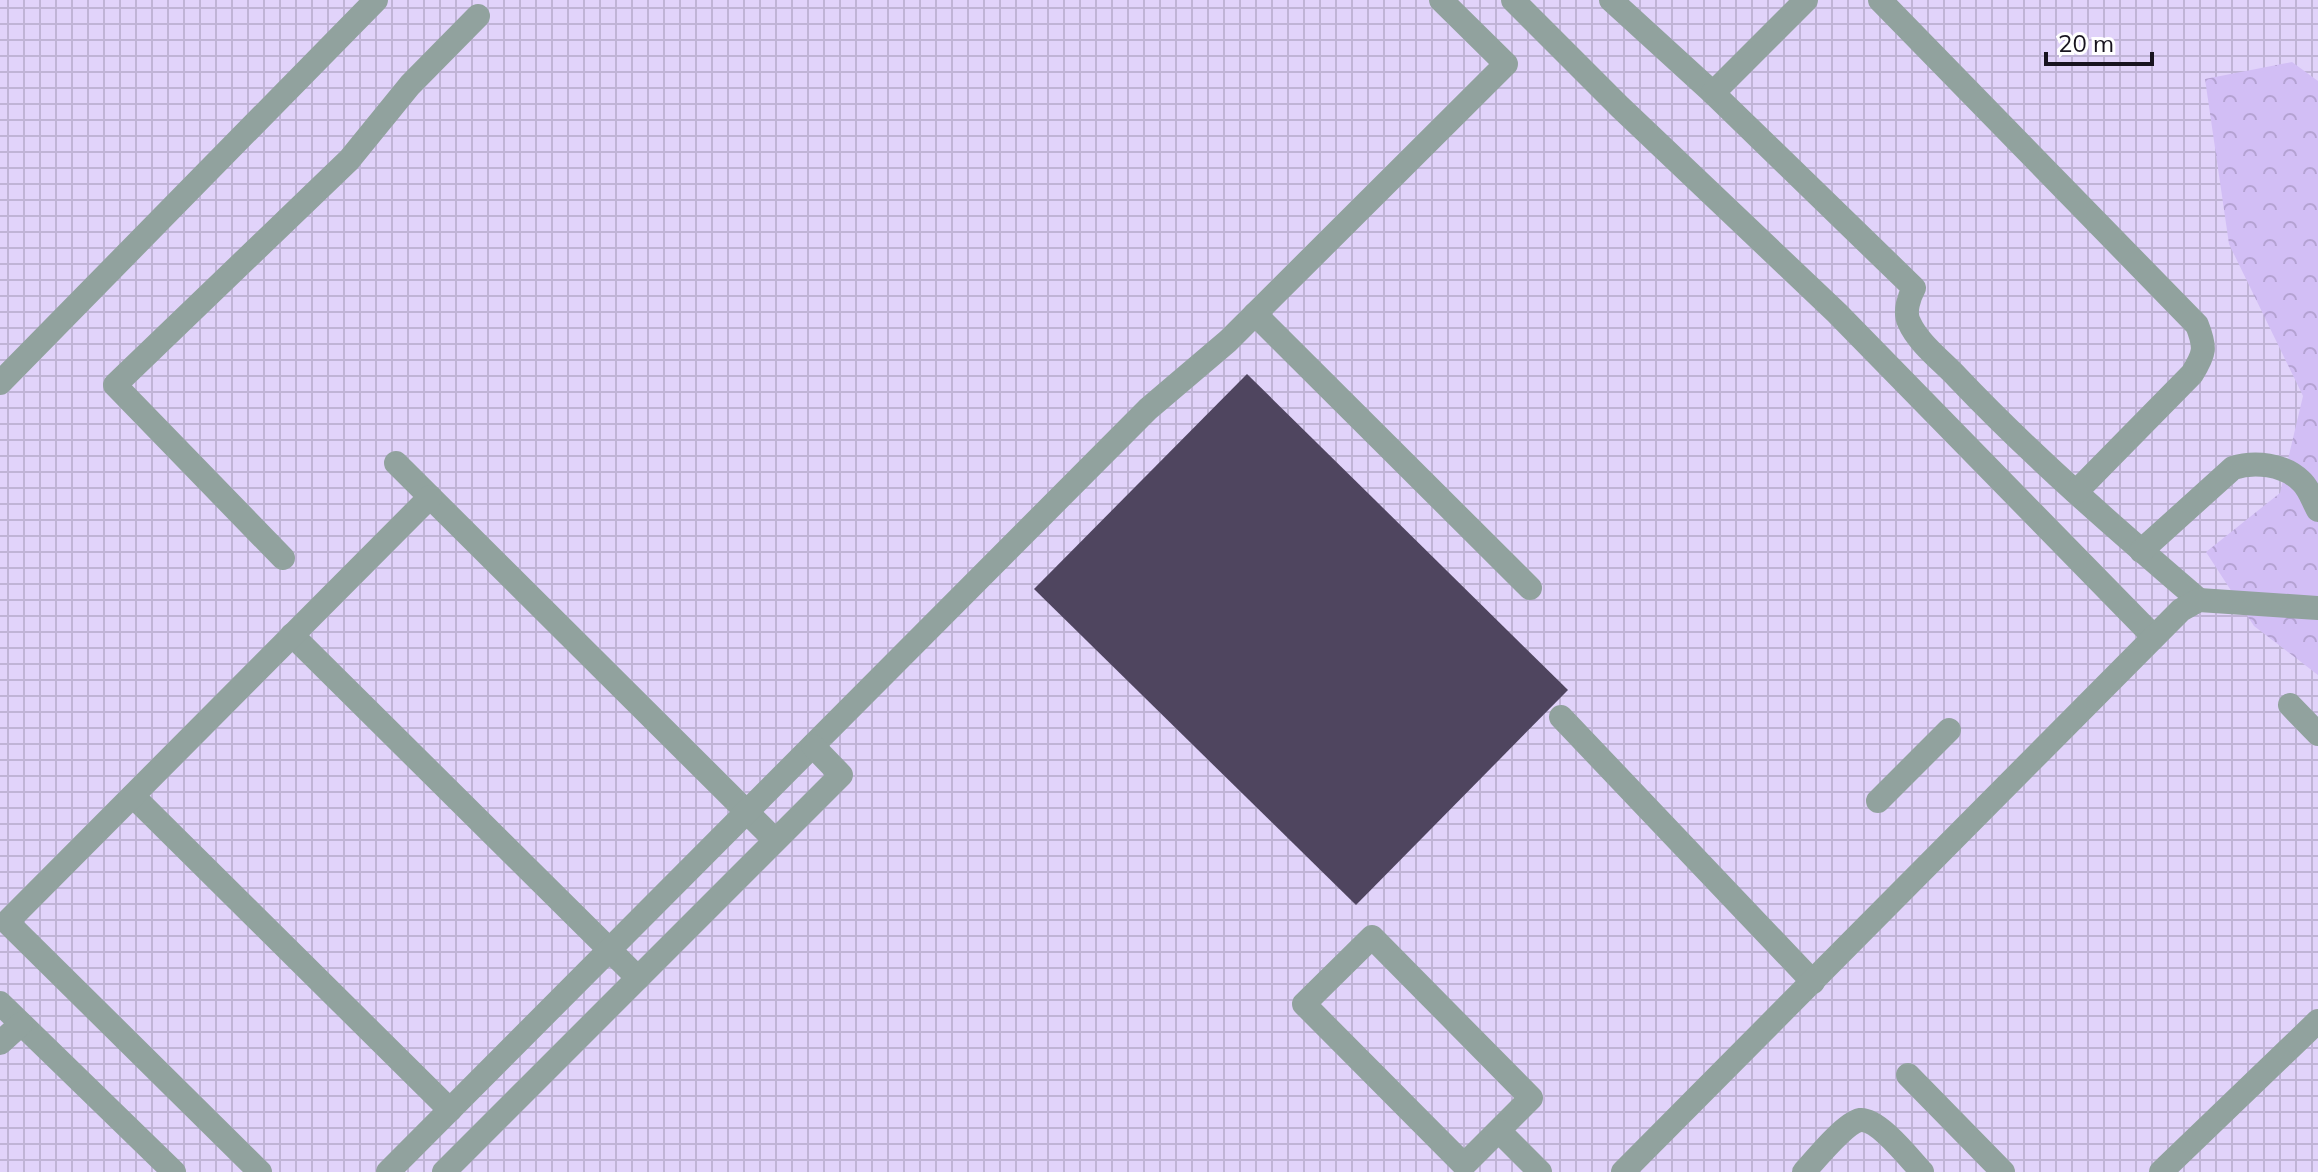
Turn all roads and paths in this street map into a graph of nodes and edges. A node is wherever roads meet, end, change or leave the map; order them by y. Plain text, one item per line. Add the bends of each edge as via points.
1 (376, 0) edge
2 (1441, 0) edge
3 (1513, 0) edge
4 (1611, 0) edge
5 (1806, 0) edge
6 (1880, 0) edge
7 (478, 16) dead end
8 (1713, 93) junction
9 (1255, 314) junction
10 (0, 383) edge
11 (396, 463) dead end
12 (2076, 492) junction
13 (430, 497) junction
14 (2318, 510) edge
15 (2141, 551) junction
16 (283, 558) dead end
17 (1530, 588) dead end
18 (2199, 600) junction
19 (2318, 608) edge
20 (292, 635) junction
21 (2153, 636) junction
22 (2290, 705) dead end
23 (1561, 717) dead end
24 (1949, 730) dead end
25 (2318, 734) edge
26 (813, 746) junction
27 (133, 796) junction
28 (1878, 801) dead end
29 (747, 811) junction
30 (775, 840) junction
31 (609, 950) junction
32 (638, 978) junction
33 (1813, 982) junction
34 (0, 1003) edge
35 (2318, 1021) edge
36 (21, 1024) junction
37 (0, 1043) edge
38 (488, 1072) junction
39 (1908, 1075) dead end
40 (516, 1100) junction
41 (450, 1110) junction
42 (1499, 1131) junction
43 (2167, 1170) edge
44 (174, 1172) edge
45 (260, 1172) edge
46 (388, 1172) edge
47 (444, 1172) edge
48 (1540, 1172) edge
49 (1623, 1172) edge
50 (1804, 1172) edge
51 (1922, 1172) edge
52 (2003, 1172) edge

1 - 10 street
2 - 9 street via 1506,64
3 - 21 street via 1837,313
4 - 8 street
5 - 8 street
6 - 12 street via 2197,325 2203,356 2192,374
7 - 16 street via 410,85 349,160 115,385
8 - 12 street via 1914,288 1907,319 1916,333
9 - 17 street
9 - 26 street via 1148,409
11 - 13 street
12 - 15 street
13 - 20 street
13 - 29 street
14 - 15 street via 2295,476 2269,464 2245,464 2233,468
15 - 18 street
18 - 19 street
18 - 21 street
20 - 27 street
20 - 31 street
21 - 33 street
22 - 25 street
23 - 33 street
24 - 28 street
26 - 29 street
26 - 30 street via 841,775
27 - 41 street
27 - 45 street via 7,922
29 - 30 street
29 - 31 street
30 - 32 street
31 - 32 street
31 - 38 street
32 - 40 street
33 - 49 street
34 - 36 street
35 - 43 street
36 - 37 street
36 - 44 street
38 - 40 street
38 - 41 street
39 - 52 street
40 - 47 street
41 - 46 street
42 - 42 street via 1531,1098 1372,937 1304,1004 1464,1165
42 - 48 street
50 - 51 street via 1850,1124 1861,1120 1875,1123

